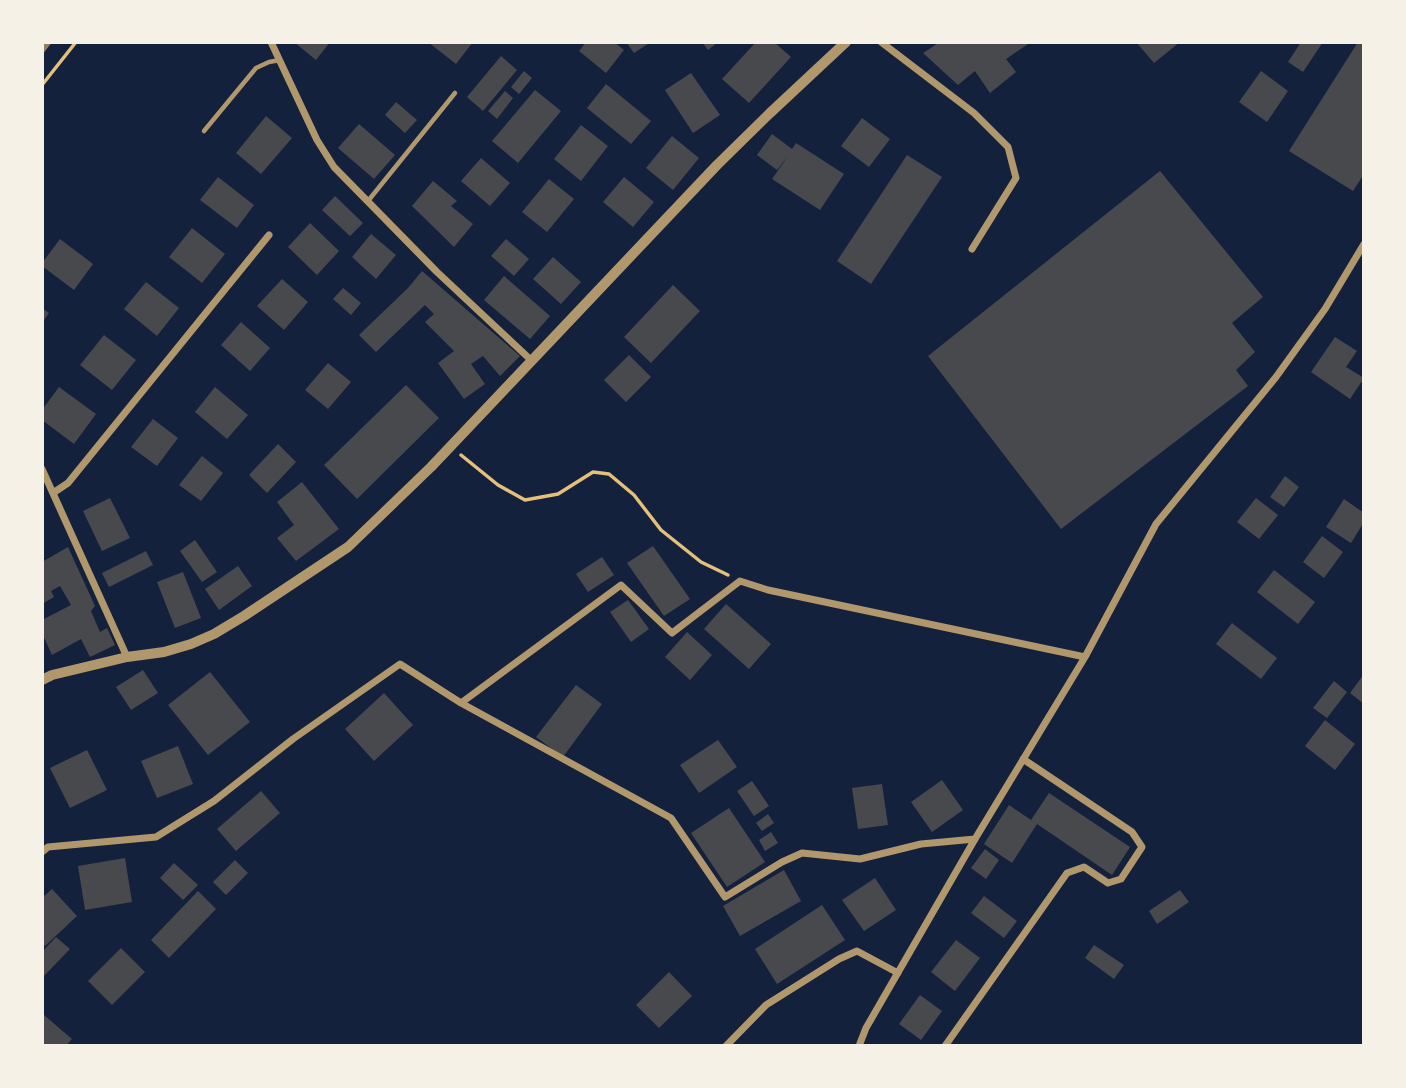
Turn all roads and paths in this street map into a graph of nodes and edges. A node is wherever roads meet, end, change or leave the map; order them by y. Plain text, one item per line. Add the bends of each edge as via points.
1 (76, 42) edge
2 (271, 42) edge
3 (881, 42) edge
4 (841, 43) edge
5 (280, 60) junction
6 (42, 85) edge
7 (455, 93) dead end
8 (204, 131) dead end
9 (368, 201) junction
10 (269, 234) dead end
11 (1364, 244) edge
12 (972, 249) dead end
13 (532, 361) junction
14 (451, 446) junction
15 (42, 469) edge
16 (53, 493) junction
17 (740, 581) junction
18 (127, 657) junction
19 (1084, 657) junction
20 (42, 680) edge
21 (461, 703) junction
22 (1023, 759) junction
23 (975, 839) junction
24 (42, 852) edge
25 (898, 973) junction
26 (726, 1046) edge
27 (859, 1046) edge
28 (945, 1046) edge

1 - 6 path
2 - 5 street
3 - 12 street via 974,113 1009,147 1016,178
4 - 13 street via 717,165
5 - 8 lane via 256,68
5 - 9 street via 327,157
7 - 9 lane
9 - 13 street
10 - 16 street via 68,483
11 - 19 street via 1276,377 1156,524
13 - 14 street
14 - 17 path via 498,485 525,500 558,494 593,472 609,474 634,495 660,530 701,562
14 - 18 street via 348,547 256,609 191,644
15 - 16 street
16 - 18 street
17 - 19 street
17 - 21 street via 672,633 621,585
18 - 20 street
19 - 22 street
21 - 23 street via 671,818 725,897 802,853 860,859 921,844
21 - 24 street via 400,664 214,801 156,837 48,847
22 - 23 street
22 - 28 street via 1132,832 1142,847 1121,879 1108,883 1084,867 1067,873
23 - 25 street
25 - 26 street via 857,951 766,1005
25 - 27 street

